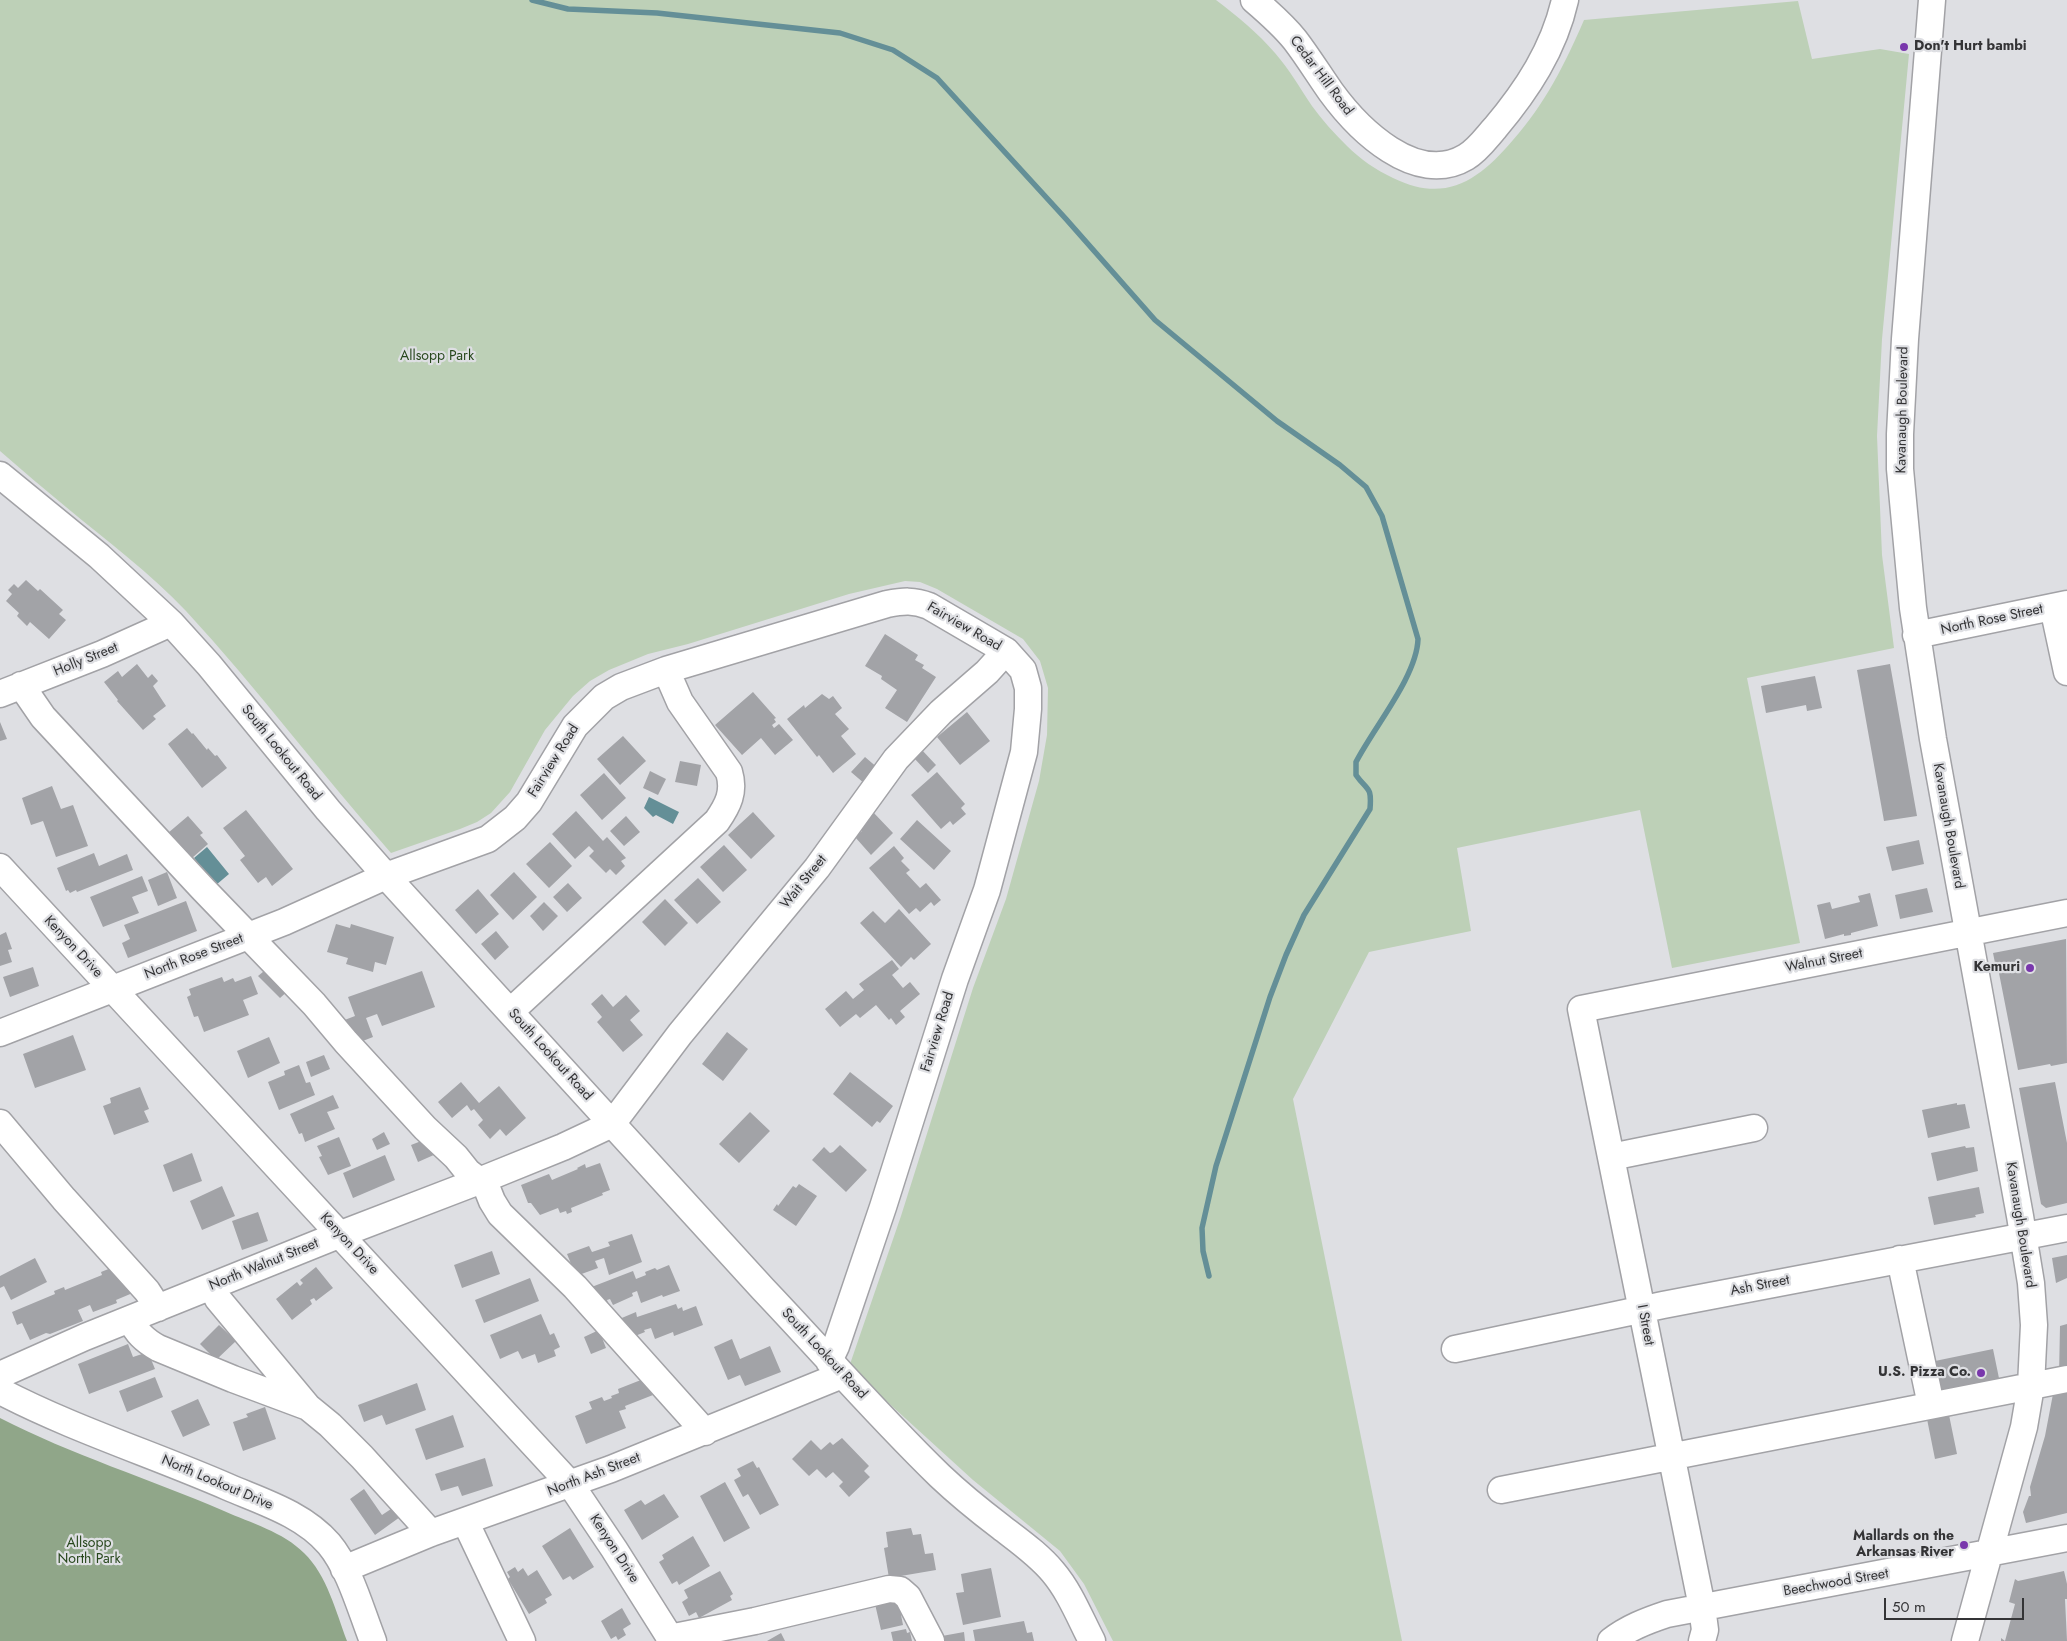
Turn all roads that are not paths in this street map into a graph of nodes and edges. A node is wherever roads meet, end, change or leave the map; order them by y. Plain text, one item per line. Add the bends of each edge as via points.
1 (1254, 0) edge
2 (1565, 0) edge
3 (1932, 0) edge
4 (0, 475) edge
5 (2060, 606) edge
6 (171, 623) junction
7 (1916, 635) junction
8 (1006, 651) junction
9 (666, 670) junction
10 (2067, 672) edge
11 (10, 689) edge
12 (0, 867) edge
13 (386, 876) junction
14 (2067, 913) edge
15 (1968, 933) junction
16 (249, 936) junction
17 (112, 989) junction
18 (1581, 1009) joint
19 (511, 1011) junction
20 (0, 1033) edge
21 (0, 1123) edge
22 (612, 1124) junction
23 (1754, 1128) dead end
24 (1611, 1157) junction
25 (479, 1181) junction
26 (2067, 1228) edge
27 (340, 1234) junction
28 (2023, 1237) junction
29 (1900, 1259) junction
30 (212, 1286) junction
31 (158, 1308) junction
32 (1642, 1309) junction
33 (130, 1319) junction
34 (1455, 1349) dead end
35 (836, 1368) junction
36 (0, 1375) edge
37 (2067, 1378) edge
38 (2031, 1386) junction
39 (0, 1391) edge
40 (1932, 1406) junction
41 (308, 1407) junction
42 (705, 1432) junction
43 (1671, 1457) junction
44 (571, 1485) junction
45 (1501, 1490) dead end
46 (465, 1521) junction
47 (431, 1532) junction
48 (2067, 1538) edge
49 (1990, 1554) junction
50 (344, 1569) junction
51 (1702, 1607) junction
52 (671, 1639) edge
53 (372, 1641) edge
54 (522, 1641) edge
55 (931, 1641) edge
56 (1092, 1641) edge
57 (1611, 1641) edge
58 (1702, 1641) edge
59 (1965, 1641) edge

1 - 2 street, Cedar Hill Road via 1293,38 1332,93 1377,140 1419,163 1439,165 1456,162 1474,151 1520,99 1552,42
3 - 7 street, Kavanaugh Boulevard via 1900,434 1900,469
4 - 6 street, South Lookout Road via 98,556
5 - 7 street, North Rose Street
5 - 10 street
6 - 11 street, Holly Street via 102,654
6 - 13 street, South Lookout Road
7 - 15 street, Kavanaugh Boulevard
8 - 9 street, Fairview Road via 929,606 908,600
8 - 22 street, Wait Street via 896,759 817,868 680,1034
8 - 35 street, Fairview Road via 1023,670 1028,688 1020,774 987,890 954,979 836,1346
9 - 13 street, Fairview Road via 621,687 590,708 565,740 529,802 499,832 469,847
9 - 19 street via 680,702 729,772 732,794 717,821
11 - 16 street via 43,717
12 - 17 street, Kenyon Drive
13 - 16 street, North Rose Street
13 - 19 street, South Lookout Road
14 - 15 street, Walnut Street
15 - 18 street, Walnut Street
15 - 28 street, Kavanaugh Boulevard
16 - 17 street, North Rose Street
16 - 25 street
17 - 20 street, North Rose Street
17 - 27 street, Kenyon Drive
18 - 24 street, I Street
19 - 22 street, South Lookout Road
21 - 31 street via 141,1284
22 - 25 street, North Walnut Street
22 - 35 street, South Lookout Road
23 - 24 street
24 - 32 street, I Street
25 - 27 street, North Walnut Street
25 - 42 street via 486,1186 500,1214 575,1288
26 - 28 street, Ash Street
27 - 30 street, North Walnut Street
27 - 44 street, Kenyon Drive
28 - 29 street, Ash Street
28 - 38 street, Kavanaugh Boulevard via 2034,1325
29 - 32 street, Ash Street
29 - 40 street
30 - 31 street, North Walnut Street
30 - 41 street via 218,1299
31 - 33 street, North Walnut Street
32 - 34 street, Ash Street
32 - 43 street, I Street
33 - 36 street, North Walnut Street
33 - 41 street via 136,1332 152,1345
35 - 42 street, North Ash Street
35 - 56 street, South Lookout Road via 941,1476 1037,1555 1067,1592
37 - 38 street
38 - 40 street
38 - 49 street, Kavanaugh Boulevard via 2024,1427
39 - 50 street, North Lookout Drive via 66,1422 296,1516 329,1545
40 - 43 street
41 - 47 street via 362,1457
42 - 44 street, North Ash Street
43 - 45 street
43 - 51 street, I Street
44 - 46 street, North Ash Street
44 - 52 street, Kenyon Drive
46 - 47 street, North Ash Street
46 - 54 street
47 - 50 street, North Ash Street
48 - 49 street, Beechwood Street
49 - 51 street, Beechwood Street
49 - 59 street, Kavanaugh Boulevard
50 - 53 street, North Lookout Drive
51 - 57 street, Beechwood Street via 1644,1622
51 - 58 street, I Street via 1705,1630
52 - 55 street via 889,1589 900,1590 908,1597

